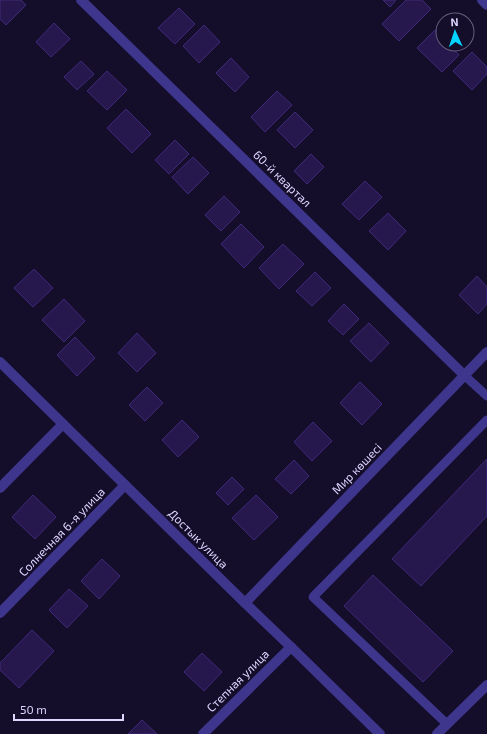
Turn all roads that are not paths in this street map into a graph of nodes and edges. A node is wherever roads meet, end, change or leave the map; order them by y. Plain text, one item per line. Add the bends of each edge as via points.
1 (81, 0) edge
2 (482, 0) edge
3 (487, 5) edge
4 (487, 352) edge
5 (0, 362) edge
6 (465, 376) junction
7 (487, 396) edge
8 (487, 420) edge
9 (63, 424) junction
10 (125, 485) junction
11 (0, 488) edge
12 (245, 603) junction
13 (0, 613) edge
14 (291, 647) junction
15 (487, 685) edge
16 (447, 724) junction
17 (204, 734) edge
18 (380, 734) edge
19 (438, 734) edge

1 - 6 street, 60-й квартал
2 - 3 street
4 - 6 street, Мир көшесі
5 - 9 street, Достык улица
6 - 7 lane
6 - 12 street, Мир көшесі
8 - 16 lane via 313,597
9 - 10 street, Достык улица
9 - 11 street
10 - 12 street, Достык улица
10 - 13 street, Солнечная 6-я улица
12 - 14 street, Достык улица
14 - 17 street, Степная улица
14 - 18 street, Достык улица
15 - 16 street
16 - 19 street

